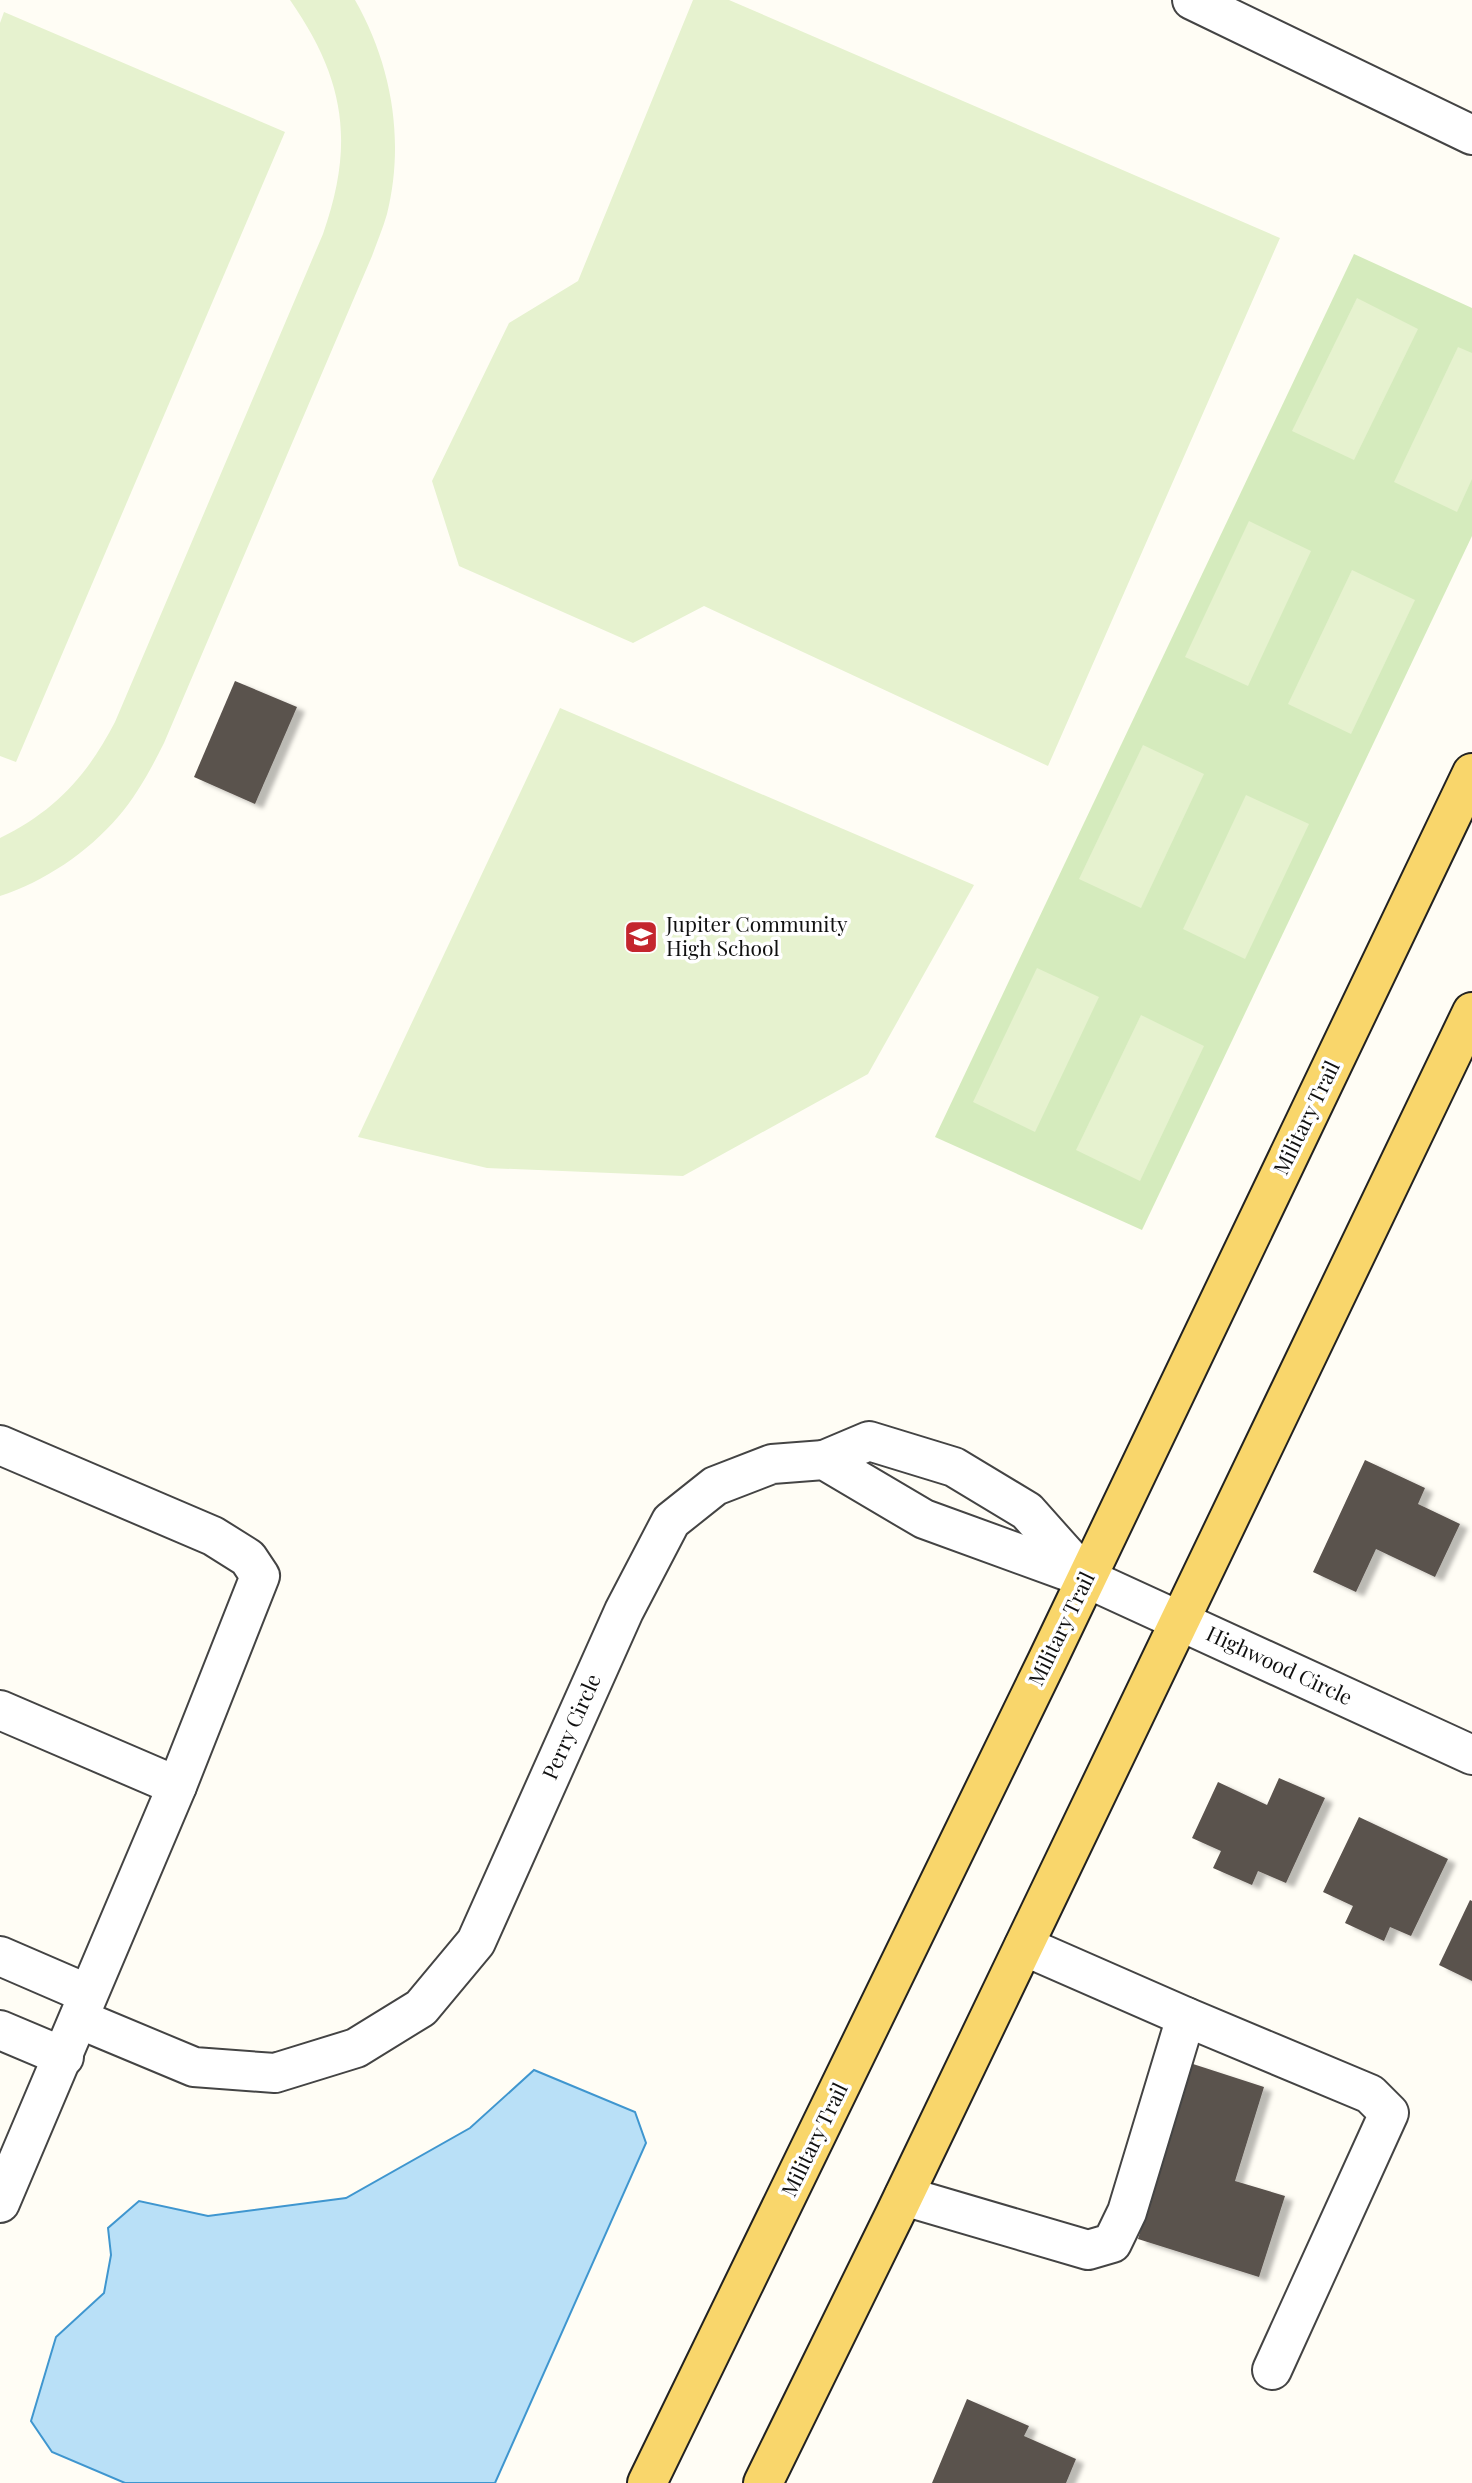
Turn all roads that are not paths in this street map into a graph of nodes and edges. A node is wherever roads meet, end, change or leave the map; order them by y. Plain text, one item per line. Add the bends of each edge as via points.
1 (1192, 0) edge
2 (1472, 135) edge
3 (1472, 773) edge
4 (1467, 1034) edge
5 (0, 1445) edge
6 (824, 1460) junction
7 (1086, 1578) junction
8 (1180, 1620) junction
9 (0, 1710) edge
10 (1472, 1755) edge
11 (177, 1786) junction
12 (1024, 1946) junction
13 (0, 1956) edge
14 (84, 2006) junction
15 (1186, 2017) junction
16 (0, 2031) edge
17 (64, 2057) junction
18 (904, 2196) junction
19 (0, 2203) edge
20 (1272, 2370) dead end
21 (647, 2483) edge
22 (763, 2483) edge

1 - 2 street
3 - 7 main road, Military Trail
4 - 8 main road
5 - 11 street via 213,1536 248,1558 260,1576
6 - 7 street via 924,1519
6 - 7 street, Perry Circle via 869,1441 954,1466 1027,1511
6 - 14 street, Perry Circle via 772,1464 715,1486 671,1521 624,1611 476,1942 421,2008 356,2048 275,2073 194,2067
7 - 8 street, Highwood Circle
7 - 21 main road, Military Trail
8 - 10 street, Highwood Circle
8 - 12 main road
9 - 11 street
11 - 14 street
12 - 15 street
12 - 18 main road
13 - 14 street, Perry Circle
14 - 17 street
15 - 18 street via 1127,2212 1112,2243 1088,2250
15 - 20 street via 1370,2094 1389,2113
16 - 17 street
17 - 19 street
18 - 22 main road

